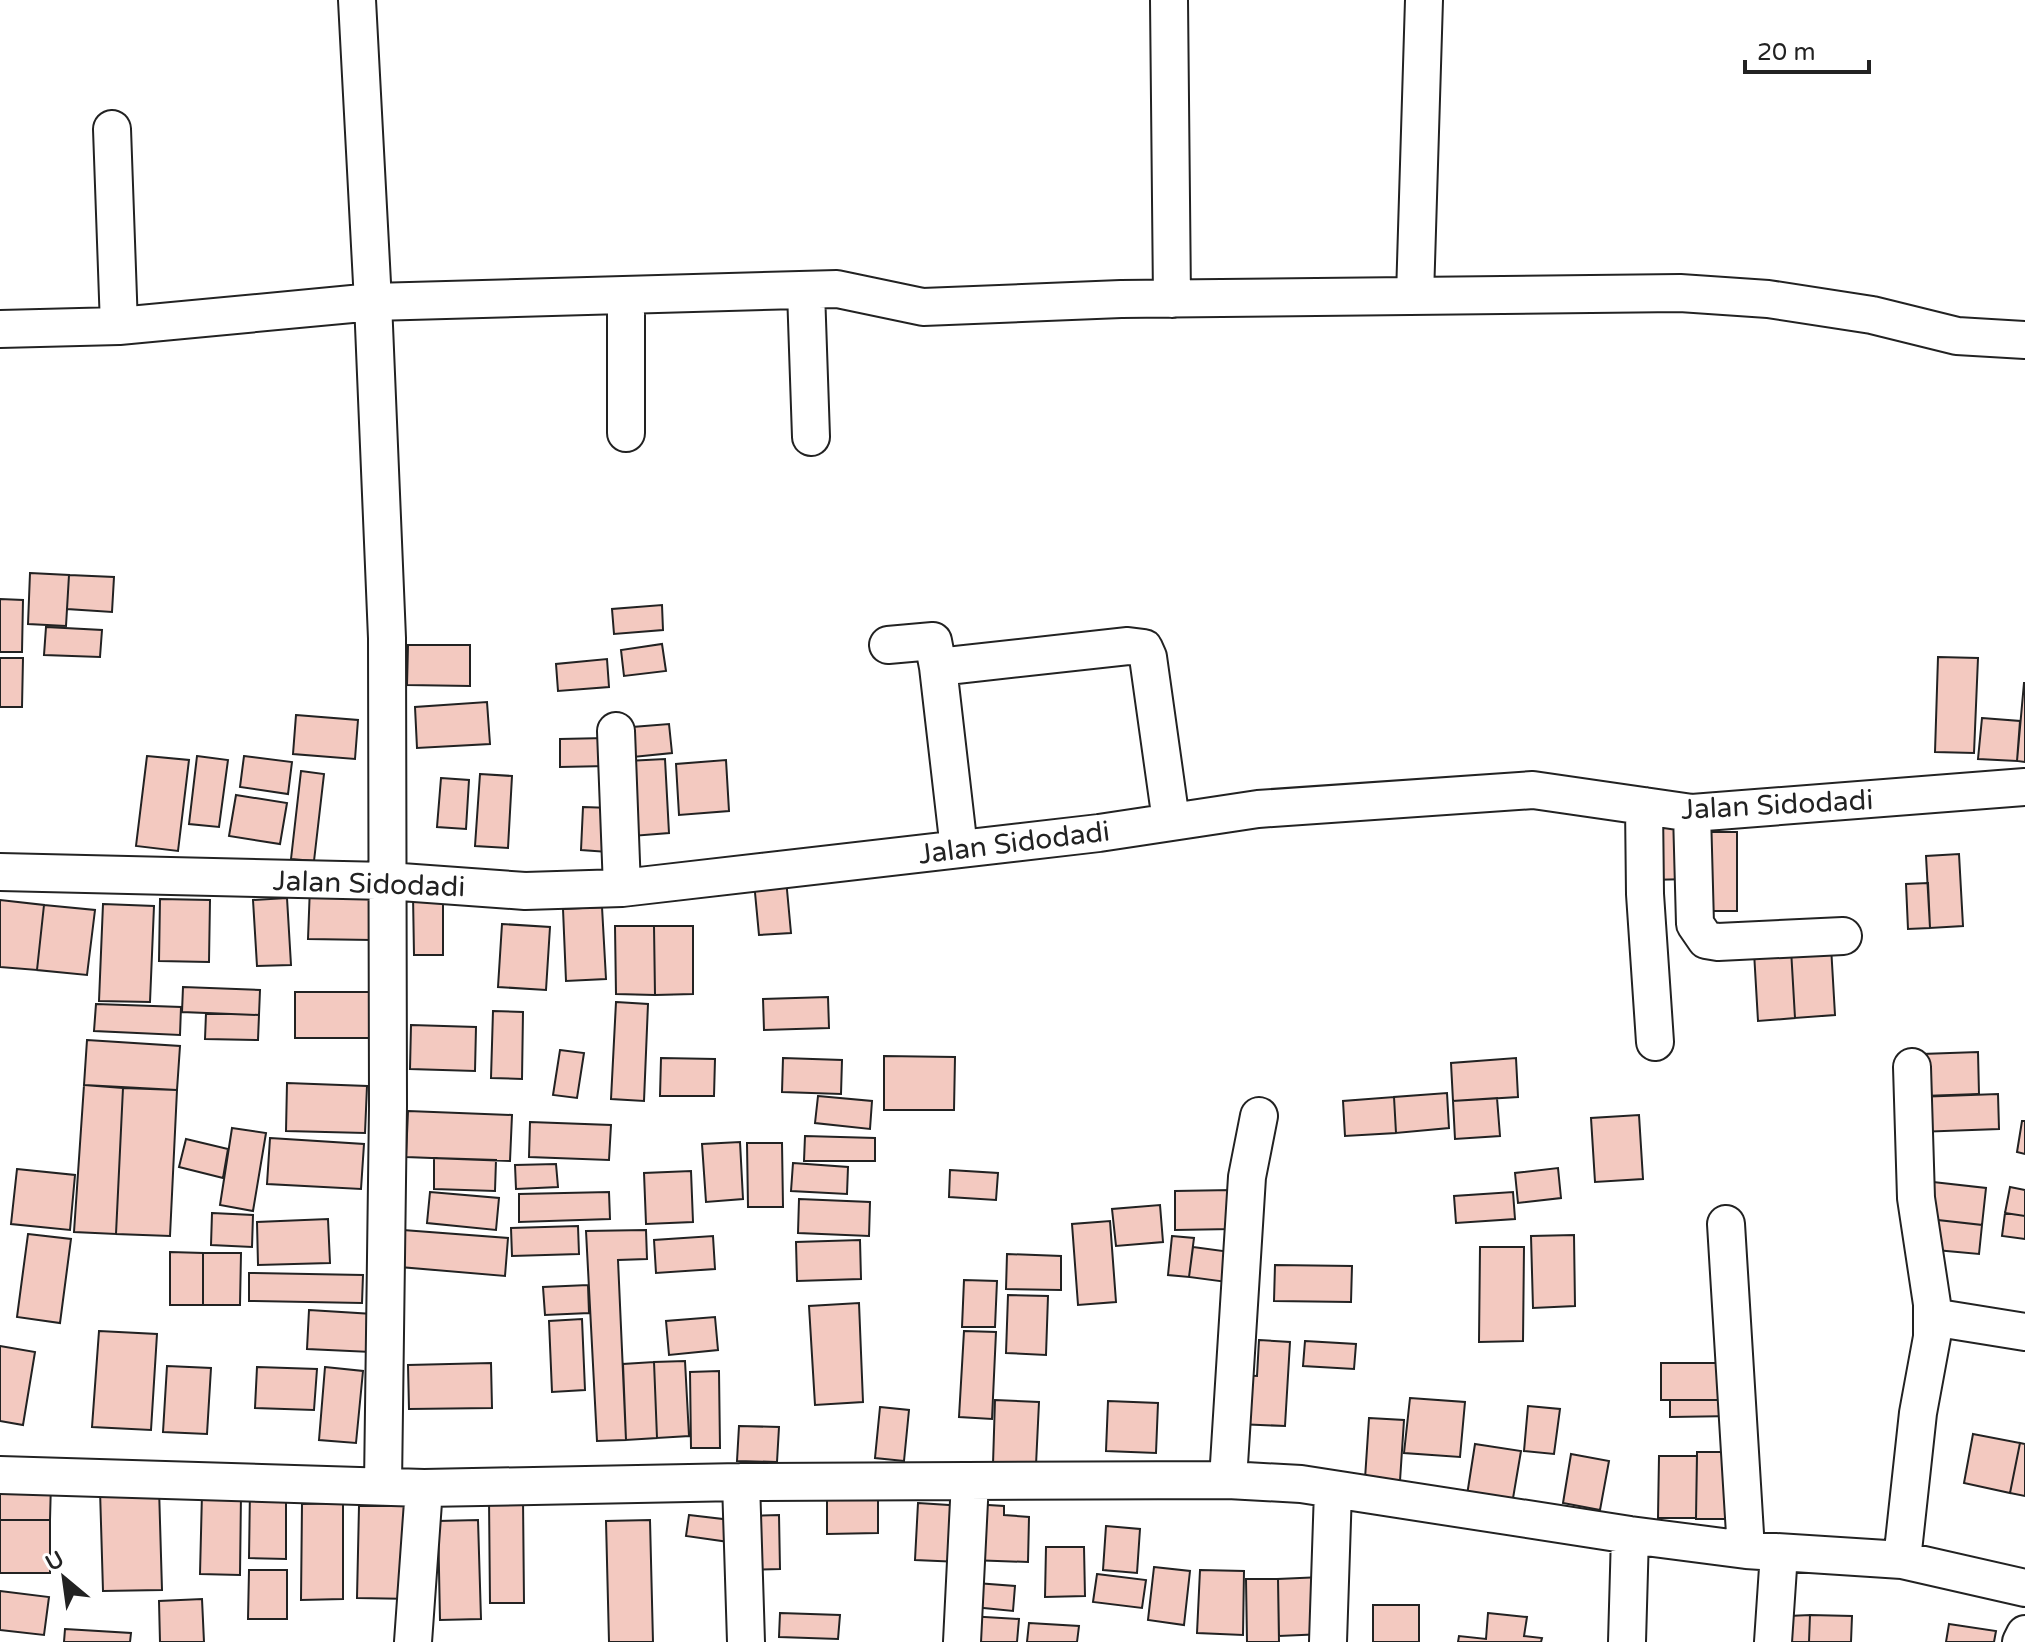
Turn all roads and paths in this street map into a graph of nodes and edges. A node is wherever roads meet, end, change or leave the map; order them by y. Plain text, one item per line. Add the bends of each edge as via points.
1 (357, 0) edge
2 (1169, 0) edge
3 (1424, 0) edge
4 (112, 129) dead end
5 (806, 291) junction
6 (626, 295) junction
7 (1415, 296) junction
8 (1172, 299) junction
9 (373, 302) junction
10 (119, 326) junction
11 (0, 329) edge
12 (2025, 340) edge
13 (626, 433) dead end
14 (811, 437) dead end
15 (888, 645) dead end
16 (938, 667) junction
17 (616, 731) dead end
18 (2025, 787) edge
19 (1644, 806) junction
20 (1692, 813) junction
21 (1171, 821) junction
22 (959, 849) junction
23 (0, 872) edge
24 (387, 881) junction
25 (622, 888) junction
26 (1843, 936) dead end
27 (1655, 1042) dead end
28 (1912, 1067) dead end
29 (1259, 1116) dead end
30 (1726, 1224) dead end
31 (1932, 1317) junction
32 (2025, 1332) edge
33 (0, 1475) edge
34 (1228, 1480) junction
35 (970, 1481) junction
36 (741, 1482) junction
37 (383, 1485) junction
38 (424, 1488) junction
39 (1333, 1490) junction
40 (1630, 1535) junction
41 (1762, 1551) junction
42 (1902, 1560) junction
43 (2025, 1588) edge
44 (2025, 1634) edge
45 (413, 1642) edge
46 (746, 1642) edge
47 (962, 1642) edge
48 (1328, 1642) edge
49 (1627, 1642) edge
50 (1773, 1642) edge
51 (2021, 1642) edge

1 - 9 street
2 - 8 street
3 - 7 street
4 - 10 street
5 - 6 street
5 - 8 street via 837,289 923,307
5 - 14 street
6 - 9 street
6 - 13 street
7 - 8 street
7 - 12 street via 1739,297 1872,315 1957,336
9 - 10 street
9 - 24 street via 387,638
10 - 11 street
15 - 16 street via 933,641
16 - 21 street via 1144,648
16 - 22 street
17 - 25 street
18 - 20 street, Jalan Sidodadi
19 - 20 street, Jalan Sidodadi
19 - 21 street, Jalan Sidodadi via 1533,790 1258,809
19 - 27 street
20 - 26 street via 1695,924 1706,940
21 - 22 street, Jalan Sidodadi
22 - 25 street, Jalan Sidodadi
23 - 24 street, Jalan Sidodadi
24 - 25 street, Jalan Sidodadi via 525,891
24 - 37 street
28 - 31 street via 1916,1198
29 - 34 street via 1247,1177
30 - 41 street
31 - 32 street
31 - 42 street
33 - 37 street
34 - 35 street
34 - 39 street
35 - 36 street
35 - 47 street
36 - 38 street
36 - 46 street
37 - 38 street
38 - 45 street
39 - 40 street
39 - 48 street
40 - 41 street
40 - 49 street
41 - 42 street
41 - 50 street
42 - 43 street
44 - 51 street

